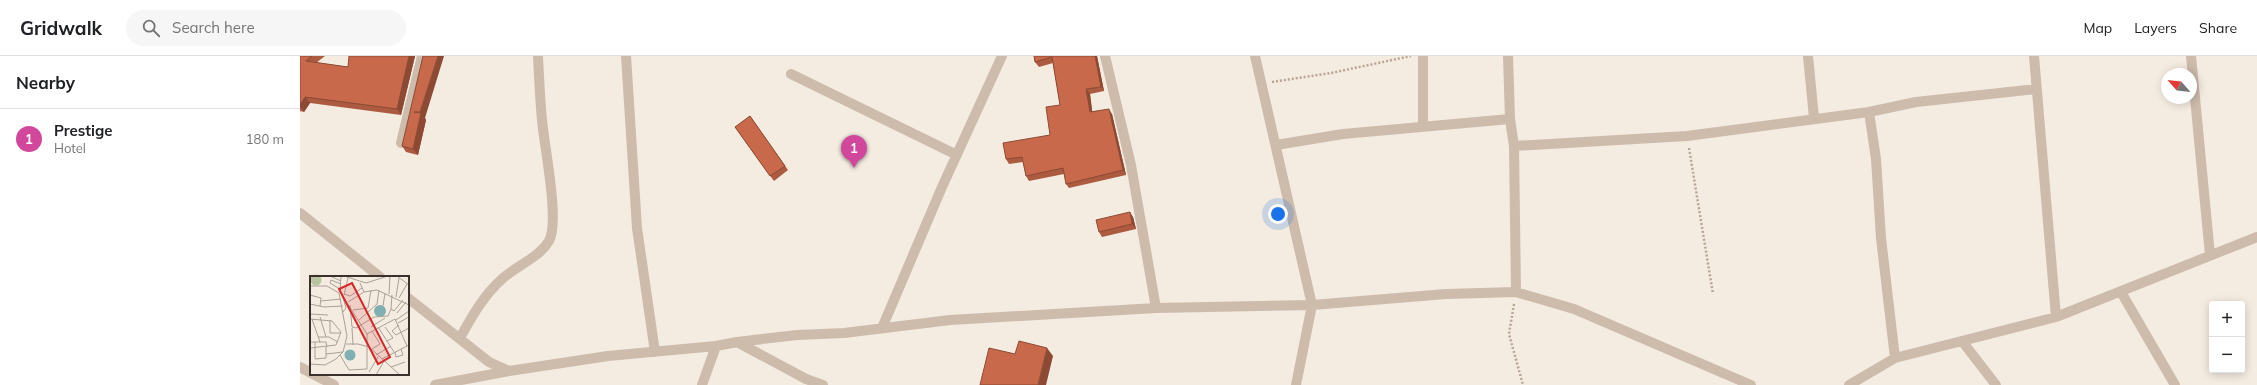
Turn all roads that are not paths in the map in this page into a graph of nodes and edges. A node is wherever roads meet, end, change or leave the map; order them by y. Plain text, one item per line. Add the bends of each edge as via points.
1 (422, 56) edge
2 (538, 56) edge
3 (626, 56) edge
4 (1002, 56) edge
5 (1105, 56) edge
6 (1256, 56) edge
7 (1423, 56) edge
8 (1508, 56) edge
9 (1808, 56) edge
10 (2034, 56) edge
11 (2191, 56) edge
12 (791, 74) dead end
13 (2036, 89) junction
14 (1869, 112) junction
15 (1814, 118) junction
16 (1510, 119) junction
17 (1423, 127) junction
18 (401, 143) edge
19 (1276, 145) junction
20 (1514, 146) junction
21 (957, 155) junction
22 (300, 213) edge
23 (2257, 237) edge
24 (2210, 255) junction
25 (379, 276) edge
26 (1516, 292) junction
27 (2121, 292) junction
28 (409, 299) edge
29 (1312, 305) junction
30 (1156, 308) junction
31 (2056, 316) junction
32 (882, 328) junction
33 (460, 338) junction
34 (1962, 341) junction
35 (737, 342) junction
36 (716, 346) junction
37 (655, 352) junction
38 (1895, 358) junction
39 (509, 371) junction
40 (316, 375) edge
41 (334, 385) edge
42 (435, 385) edge
43 (702, 385) edge
44 (823, 385) edge
45 (1296, 385) edge
46 (1751, 385) edge
47 (1849, 385) edge
48 (1996, 385) edge
49 (2175, 385) edge

1 - 18 street
2 - 33 street via 542,120 552,194 550,240 538,254 511,271 491,289
3 - 37 street via 637,228
4 - 21 street
5 - 30 street via 1131,165
6 - 19 street
7 - 17 street
8 - 16 street
9 - 15 street
10 - 13 street
11 - 24 street
12 - 21 street
13 - 14 street via 1916,102
13 - 31 street
14 - 15 street
14 - 38 street via 1876,159 1881,238
15 - 20 street via 1687,136
16 - 17 street
16 - 20 street
17 - 19 street via 1313,138
19 - 29 street
20 - 26 street
21 - 32 street
22 - 25 street
23 - 24 street
24 - 27 street
26 - 29 street via 1446,294
26 - 46 street via 1574,309
27 - 31 street
27 - 49 street
28 - 33 street
29 - 30 street
29 - 45 street
30 - 32 street via 950,320
31 - 34 street
32 - 35 street
33 - 39 street via 489,362
34 - 38 street
34 - 48 street
35 - 36 street
35 - 44 street via 806,379
36 - 37 street
36 - 43 street
37 - 39 street via 608,356
38 - 47 street
39 - 42 street
40 - 41 street

